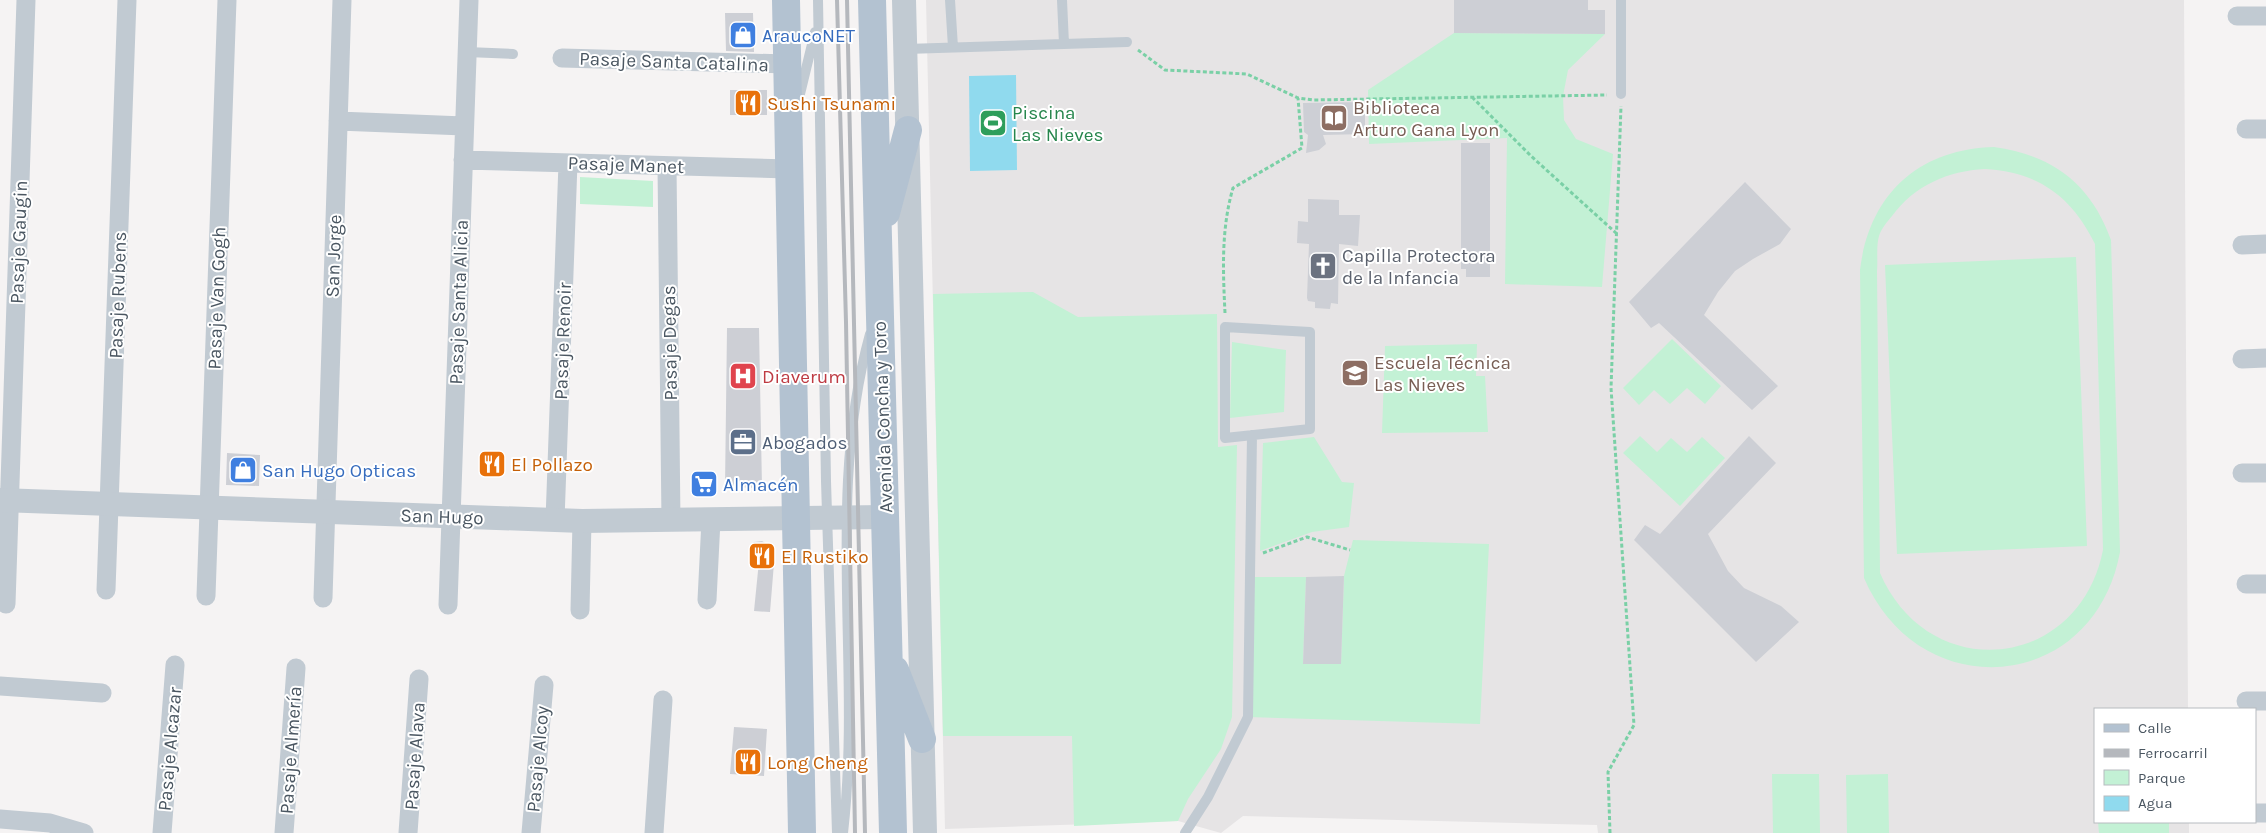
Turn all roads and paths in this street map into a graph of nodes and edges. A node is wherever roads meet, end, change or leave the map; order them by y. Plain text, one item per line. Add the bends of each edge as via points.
1 (26, 0) edge
2 (127, 0) edge
3 (227, 0) edge
4 (342, 0) edge
5 (469, 0) edge
6 (786, 0) edge
7 (818, 0) edge
8 (872, 0) edge
9 (904, 0) edge
10 (950, 0) edge
11 (1062, 0) edge
12 (1621, 0) edge
13 (2237, 16) dead end
14 (2266, 16) edge
15 (819, 19) junction
16 (1127, 42) joint
17 (1064, 44) junction
18 (953, 47) junction
19 (906, 49) junction
20 (467, 52) junction
21 (513, 54) dead end
22 (562, 58) dead end
23 (787, 64) junction
24 (1621, 94) junction
25 (1472, 97) junction
26 (1298, 98) junction
27 (338, 121) junction
28 (464, 126) junction
29 (2266, 129) edge
30 (908, 130) junction
31 (2246, 130) dead end
32 (788, 140) junction
33 (463, 160) junction
34 (568, 163) junction
35 (667, 166) junction
36 (788, 169) junction
37 (1616, 234) junction
38 (878, 243) junction
39 (2266, 244) edge
40 (2242, 245) dead end
41 (879, 301) junction
42 (1225, 326) junction
43 (2242, 358) dead end
44 (2266, 358) edge
45 (1252, 435) junction
46 (2242, 473) dead end
47 (2266, 473) edge
48 (5, 500) edge
49 (110, 504) junction
50 (209, 508) junction
51 (324, 512) junction
52 (451, 516) junction
53 (837, 517) junction
54 (885, 517) junction
55 (796, 518) junction
56 (555, 520) junction
57 (671, 520) junction
58 (711, 520) junction
59 (582, 521) junction
60 (1350, 550) dead end
61 (1249, 558) junction
62 (2246, 584) dead end
63 (2266, 584) edge
64 (106, 590) dead end
65 (206, 596) dead end
66 (323, 598) dead end
67 (707, 600) dead end
68 (6, 604) dead end
69 (448, 604) dead end
70 (580, 610) dead end
71 (888, 652) junction
72 (175, 664) dead end
73 (296, 668) dead end
74 (419, 680) dead end
75 (544, 685) dead end
76 (0, 686) edge
77 (102, 692) dead end
78 (663, 700) dead end
79 (2246, 701) dead end
80 (2266, 701) edge
81 (922, 739) junction
82 (0, 819) edge
83 (84, 833) edge
84 (162, 833) edge
85 (284, 833) edge
86 (408, 833) edge
87 (531, 833) edge
88 (654, 833) edge
89 (802, 833) edge
90 (837, 833) edge
91 (843, 833) edge
92 (893, 833) edge
93 (925, 833) edge
94 (1185, 833) edge
95 (1610, 833) edge

1 - 48 street, Pasaje Gaugin
2 - 49 street, Pasaje Rubens
3 - 50 street, Pasaje Van Gogh
4 - 27 street, San Jorge
5 - 20 street, Pasaje Santa Alicia
6 - 23 main road
7 - 15 lane
8 - 38 main road, Avenida Concha y Toro
9 - 19 street, Avenida Concha y Toro
10 - 18 lane
11 - 17 lane
12 - 24 lane
13 - 14 street
15 - 32 lane
15 - 53 lane
16 - 17 lane
16 - 26 path via 1165,70 1248,74
17 - 18 lane
18 - 19 lane
19 - 30 street, Avenida Concha y Toro
20 - 21 lane
20 - 28 street, Pasaje Santa Alicia
22 - 23 street, Pasaje Santa Catalina
23 - 32 main road
24 - 25 path
24 - 37 path
25 - 26 path
25 - 37 path
26 - 42 path via 1302,148 1233,188 1227,207 1223,257
27 - 28 street
27 - 51 street, San Jorge
28 - 33 street, Pasaje Santa Alicia
29 - 31 street
30 - 38 main road
30 - 81 street, Avenida Concha y Toro
32 - 36 main road
33 - 34 street, Pasaje Manet
33 - 52 street, Pasaje Santa Alicia
34 - 35 street, Pasaje Manet
34 - 56 street, Pasaje Renoir
35 - 36 street, Pasaje Manet
35 - 57 street, Pasaje Degas
36 - 55 main road
37 - 95 path via 1611,388 1634,726 1608,772
38 - 41 main road, Avenida Concha y Toro
39 - 40 street
41 - 53 lane via 865,353
41 - 54 main road, Avenida Concha y Toro
42 - 45 lane via 1226,438
42 - 45 lane via 1310,332 1310,429
43 - 44 street
45 - 61 lane
46 - 47 street
48 - 49 street, San Hugo
48 - 68 street, Pasaje Gaugin
49 - 50 street, San Hugo
49 - 64 street, Pasaje Rubens
50 - 51 street, San Hugo
50 - 65 street, Pasaje Van Gogh
51 - 52 street, San Hugo
51 - 66 street, San Jorge
52 - 56 street, San Hugo
52 - 69 street, Pasaje Santa Alicia
53 - 54 street, San Hugo
53 - 55 street, San Hugo
53 - 90 lane
53 - 91 lane via 848,765
54 - 71 main road, Avenida Concha y Toro
55 - 58 street, San Hugo
55 - 89 main road
56 - 59 street, San Hugo
57 - 58 street, San Hugo
57 - 59 street, San Hugo
58 - 67 street
59 - 70 street
60 - 61 path via 1307,537
61 - 94 lane via 1248,717 1208,797
62 - 63 street
71 - 81 main road
71 - 92 main road, Avenida Concha y Toro
72 - 84 street, Pasaje Alcazar
73 - 85 street, Pasaje Almería
74 - 86 street, Pasaje Alava
75 - 87 street, Pasaje Alcoy
76 - 77 street
78 - 88 street
79 - 80 street
81 - 93 street, Avenida Concha y Toro
82 - 83 street via 50,823

